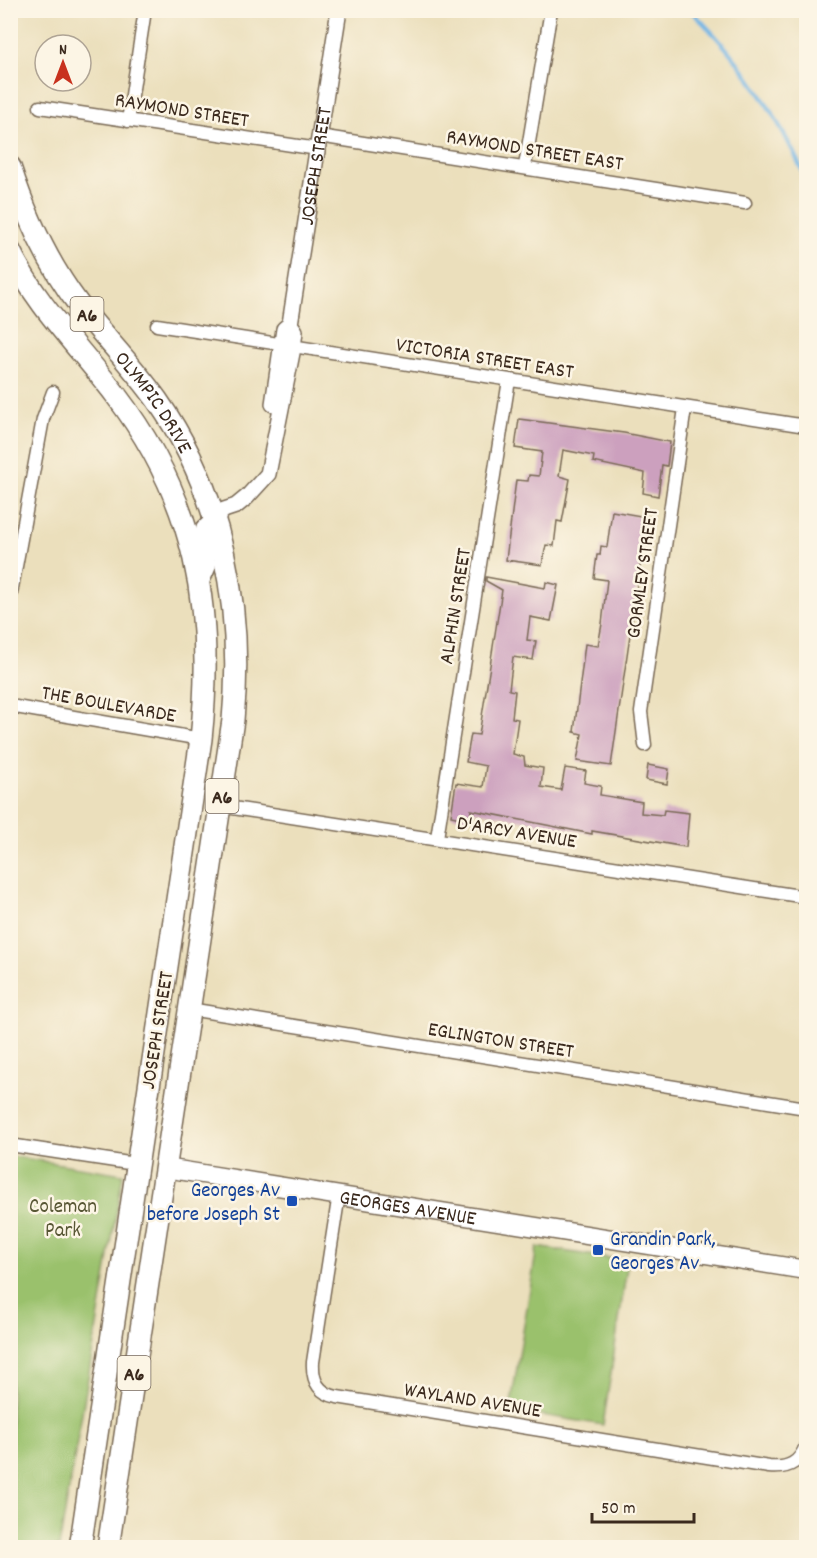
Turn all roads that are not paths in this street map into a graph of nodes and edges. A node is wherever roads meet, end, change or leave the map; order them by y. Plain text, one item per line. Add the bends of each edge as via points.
1 (146, 10) edge
2 (339, 10) edge
3 (550, 10) edge
4 (40, 107) dead end
5 (128, 121) junction
6 (318, 143) junction
7 (525, 166) junction
8 (10, 167) edge
9 (745, 202) dead end
10 (10, 251) edge
11 (157, 325) dead end
12 (287, 347) junction
13 (509, 380) junction
14 (53, 392) dead end
15 (685, 408) junction
16 (807, 426) edge
17 (219, 514) junction
18 (200, 585) junction
19 (10, 599) edge
20 (10, 706) edge
21 (201, 739) junction
22 (645, 745) dead end
23 (220, 806) junction
24 (437, 838) junction
25 (807, 897) edge
26 (189, 1009) junction
27 (807, 1108) edge
28 (10, 1145) edge
29 (135, 1164) junction
30 (165, 1168) junction
31 (339, 1194) junction
32 (807, 1270) edge
33 (807, 1445) edge
34 (80, 1548) edge
35 (108, 1548) edge

1 - 5 street
2 - 6 street, JOSEPH STREET
3 - 7 street
4 - 5 street, RAYMOND STREET
5 - 6 street, RAYMOND STREET
6 - 7 street, RAYMOND STREET EAST
6 - 12 street, JOSEPH STREET via 290,324 295,331
7 - 9 street, RAYMOND STREET EAST
8 - 17 highway, OLYMPIC DRIVE / A6 via 35,233 51,262 79,304 159,402
10 - 18 highway, OLYMPIC DRIVE / A6 via 32,289 114,393 153,452 185,525
11 - 12 street, VICTORIA STREET EAST
12 - 13 street, VICTORIA STREET EAST
12 - 17 street, JOSEPH STREET via 268,474 236,506
13 - 15 street, VICTORIA STREET EAST
13 - 24 street, ALPHIN STREET
14 - 19 street via 43,419
15 - 16 street, VICTORIA STREET EAST
15 - 22 street, GORMLEY STREET via 641,712
17 - 18 street, JOSEPH STREET via 204,528 208,567
17 - 23 highway, JOSEPH STREET / A6 via 233,601 237,664
18 - 21 highway, JOSEPH STREET / A6 via 207,683
20 - 21 street, THE BOULEVARDE
21 - 29 highway, JOSEPH STREET / A6
23 - 24 street, D'ARCY AVENUE
23 - 26 highway, JOSEPH STREET / A6
24 - 25 street, D'ARCY AVENUE
26 - 27 street, EGLINGTON STREET
26 - 30 highway, JOSEPH STREET / A6
28 - 29 street, GEORGES AVENUE
29 - 30 highway, GEORGES AVENUE
29 - 34 highway, JOSEPH STREET / A6
30 - 31 main road, GEORGES AVENUE
30 - 35 highway, JOSEPH STREET / A6
31 - 32 main road, GEORGES AVENUE
31 - 33 street, WAYLAND AVENUE via 313,1362 313,1377 321,1392 770,1467 796,1463

